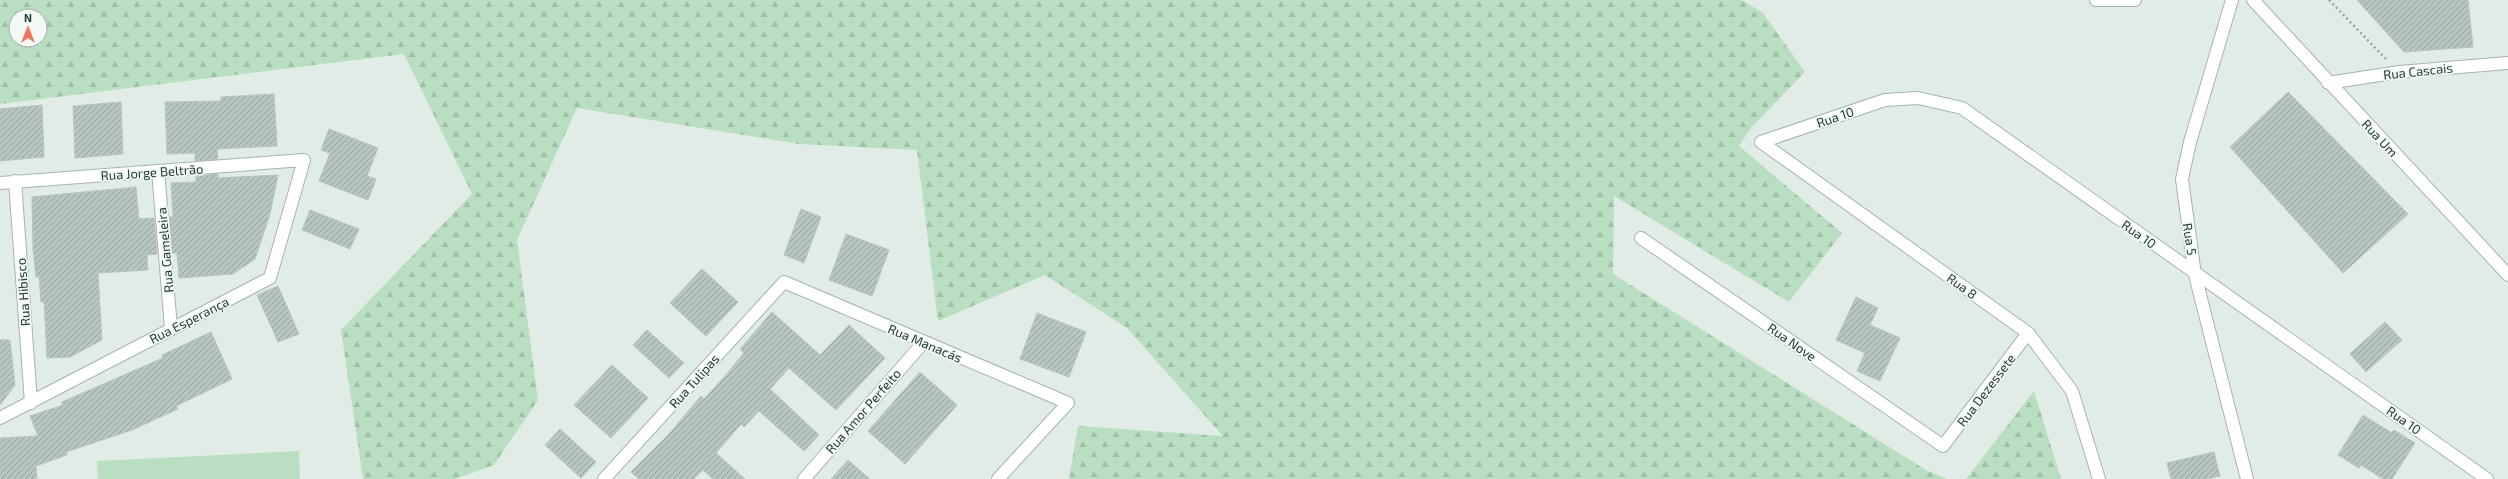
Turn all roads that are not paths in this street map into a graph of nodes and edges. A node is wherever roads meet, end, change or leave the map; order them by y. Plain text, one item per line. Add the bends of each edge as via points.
1 (2096, 0) edge
2 (2135, 0) edge
3 (2232, 0) edge
4 (2252, 0) edge
5 (2508, 63) edge
6 (2328, 82) junction
7 (1761, 142) joint
8 (304, 160) joint
9 (158, 171) junction
10 (15, 182) junction
11 (0, 183) edge
12 (1641, 238) dead end
13 (2195, 273) junction
14 (2508, 275) edge
15 (784, 282) joint
16 (171, 328) junction
17 (2028, 333) junction
18 (923, 343) junction
19 (31, 403) junction
20 (0, 418) edge
21 (1943, 446) joint
22 (604, 479) edge
23 (804, 479) edge
24 (998, 479) edge
25 (2099, 479) edge
26 (2247, 479) edge
27 (2487, 479) edge

1 - 2 street
3 - 13 street, Rua 5 via 2190,142 2182,179
4 - 6 street, Rua Um
5 - 6 street, Rua Cascais via 2399,72
6 - 14 street, Rua Um
7 - 13 street, Rua 10 via 1884,100 1918,98 1962,108
7 - 17 street, Rua 8
8 - 9 street, Rua Jorge Beltrão
8 - 16 street, Rua Esperança via 270,278
9 - 10 street, Rua Jorge Beltrão
9 - 16 street, Rua Gameleira
10 - 11 street, Rua Jorge Beltrão
10 - 19 street, Rua Hibisco
12 - 21 street, Rua Nove
13 - 26 street, Rua 5
13 - 27 street, Rua 10
15 - 18 street, Rua Manacás
15 - 22 street, Rua Tulipas
16 - 19 street, Rua Esperança
17 - 21 street, Rua Dezessete
17 - 25 street, Rua 8 via 2072,391
18 - 23 street, Rua Amor Perfeito
18 - 24 street, Rua Manacás via 1068,403
19 - 20 street, Rua Esperança

